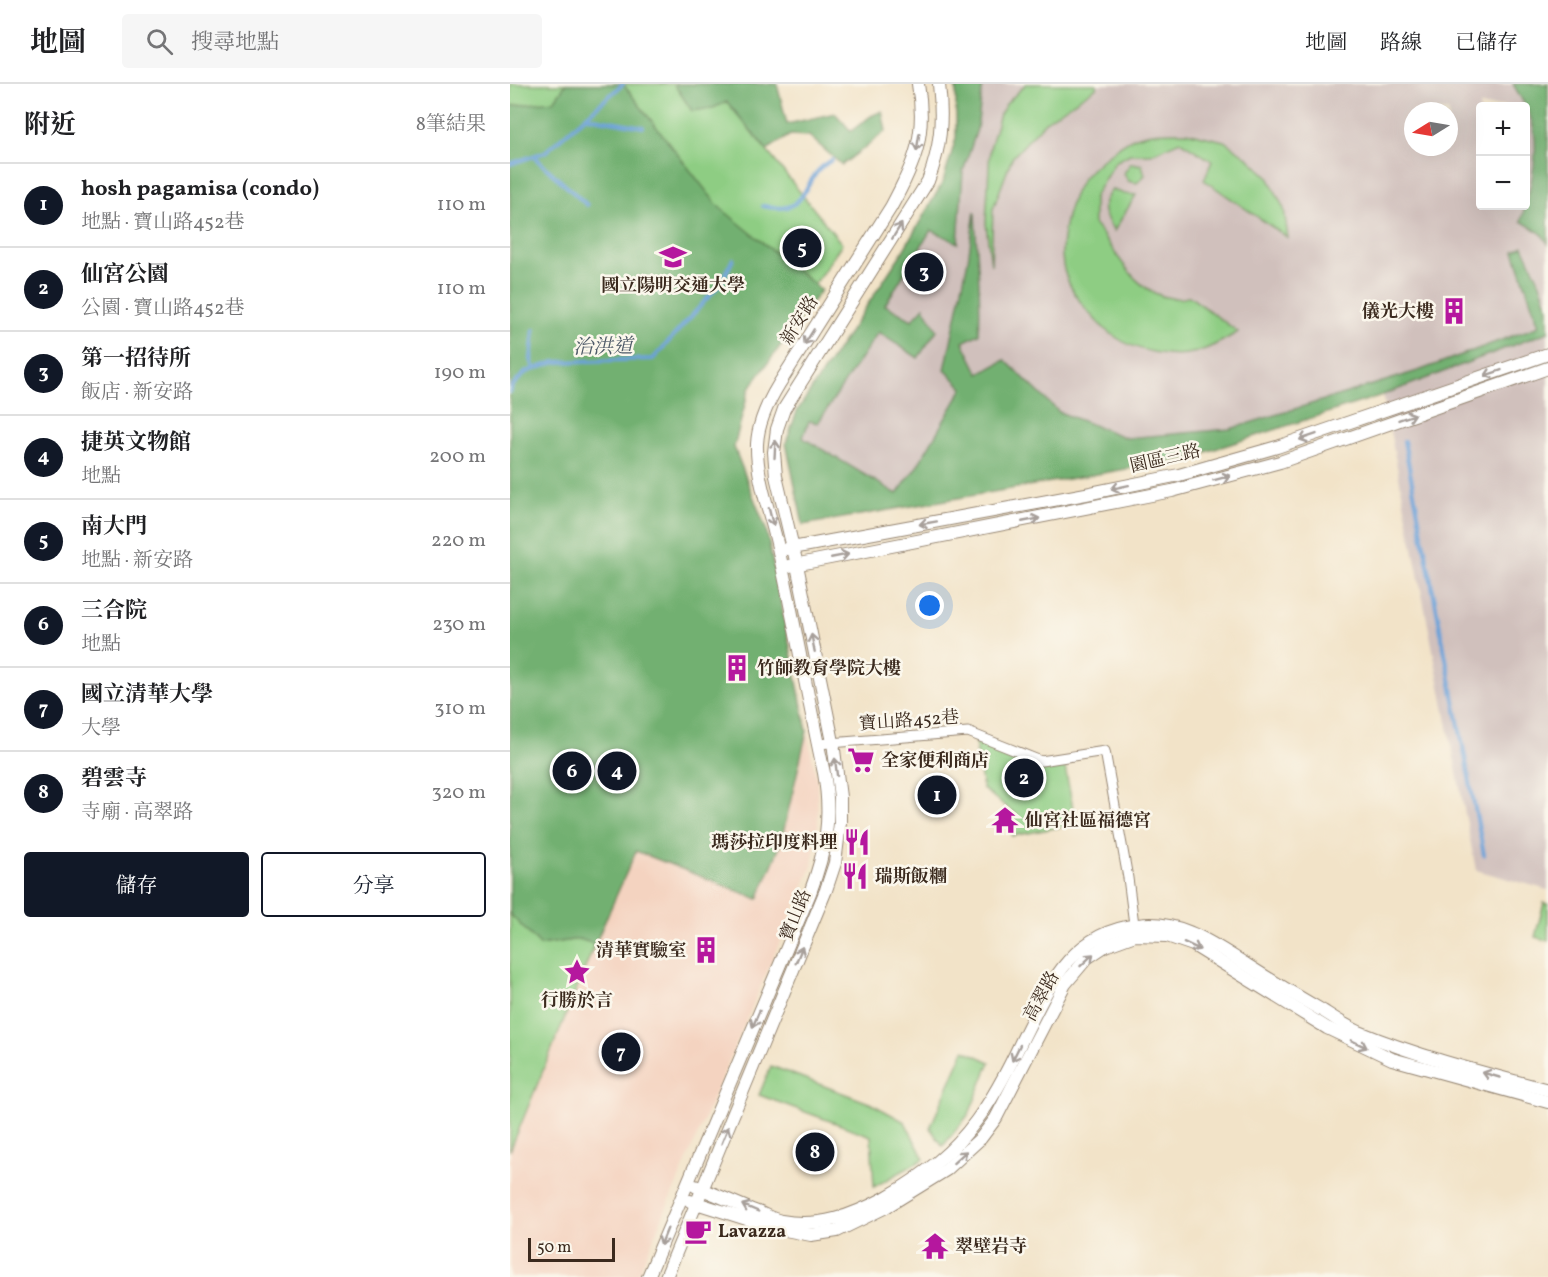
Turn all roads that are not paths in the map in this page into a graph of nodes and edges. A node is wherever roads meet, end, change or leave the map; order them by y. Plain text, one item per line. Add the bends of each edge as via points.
1 (918, 84) edge
2 (939, 84) edge
3 (1548, 354) edge
4 (1548, 368) edge
5 (793, 547) junction
6 (779, 550) junction
7 (797, 565) junction
8 (782, 567) junction
9 (833, 742) junction
10 (818, 744) junction
11 (1135, 930) junction
12 (1548, 1090) edge
13 (1548, 1102) edge
14 (687, 1183) junction
15 (702, 1189) junction
16 (681, 1197) junction
17 (696, 1204) junction
18 (811, 1229) junction
19 (648, 1277) edge
20 (666, 1277) edge

1 -> 6 street, 新安路 via 922,105 920,135 907,178 779,384 761,421 758,456
5 -> 2 street, 新安路 via 776,476 777,429 784,409 928,181 940,136
3 -> 5 street, 園區三路 via 1277,447 1179,475
7 -> 4 street, 園區三路 via 1172,491 1280,462
5 - 6 street, 園區三路
5 - 7 street, 寶山路
6 - 8 street, 寶山路
7 - 8 street, 園區三路
9 -> 7 street, 寶山路
8 - 10 street, 寶山路
9 - 10 street, 寶山路452巷
9 - 11 street, 寶山路452巷 via 968,732 1041,761 1105,751
15 -> 9 street, 寶山路 via 835,863 840,796
10 -> 14 street, 寶山路 via 829,800 821,865
12 -> 11 street, 高翠路 via 1356,1031 1203,937 1171,925
11 -> 13 street, 高翠路 via 1193,945 1327,1028 1392,1059
11 - 18 street, 高翠路 via 1087,958 1065,984 996,1118 969,1149 946,1170 886,1207 837,1231
14 - 15 street, 高翠路
14 - 16 street, 寶山路
15 - 17 street, 寶山路
18 -> 15 street, 高翠路 via 779,1221
16 - 17 street, 高翠路
16 -> 19 street, 寶山路
17 - 18 street, 高翠路 via 775,1228
17 - 20 street, 寶山路

